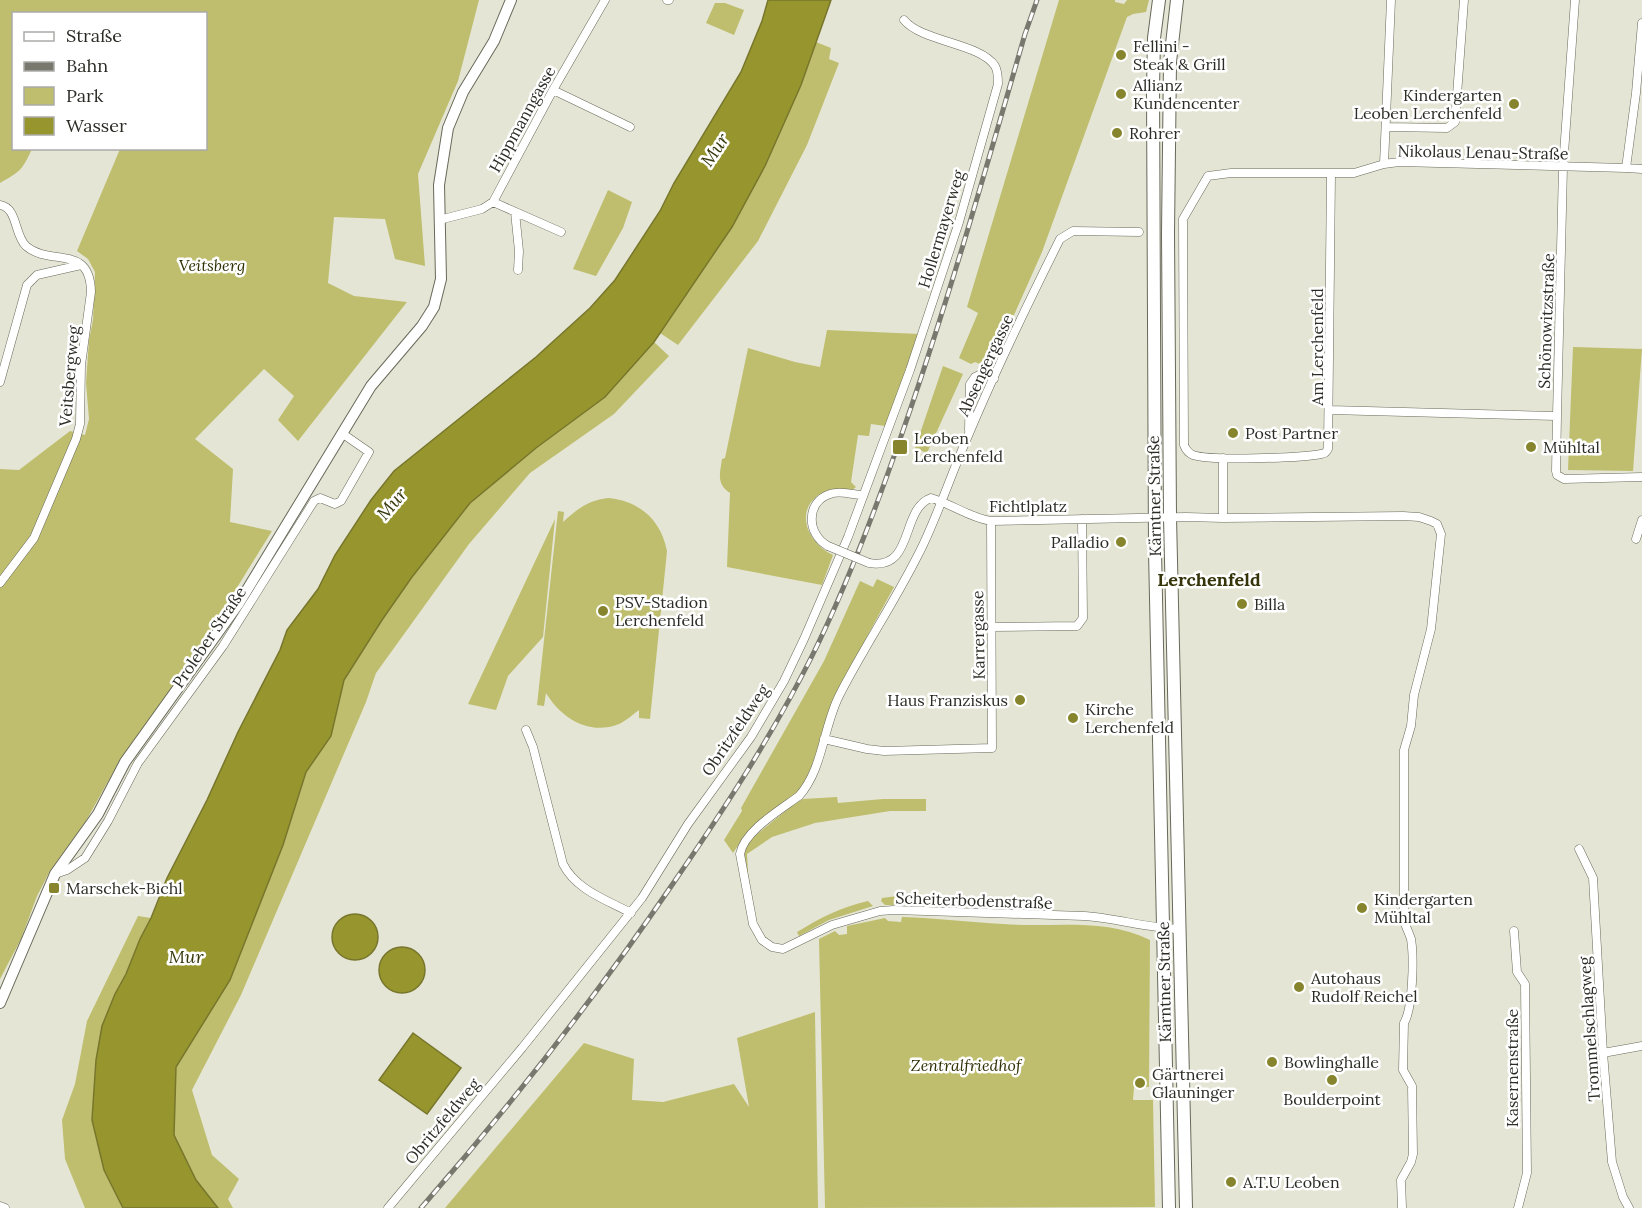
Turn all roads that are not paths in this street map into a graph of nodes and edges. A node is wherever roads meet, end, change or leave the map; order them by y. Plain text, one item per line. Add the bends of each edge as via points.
1 (511, 0) edge
2 (605, 0) edge
3 (1159, 0) edge
4 (1177, 0) edge
5 (1391, 0) edge
6 (1464, 0) edge
7 (1575, 0) edge
8 (904, 20) dead end
9 (1642, 23) edge
10 (553, 90) junction
11 (630, 127) dead end
12 (1387, 127) junction
13 (1384, 164) junction
14 (1563, 167) junction
15 (1626, 168) junction
16 (1642, 169) edge
17 (1331, 174) junction
18 (493, 202) junction
19 (0, 205) edge
20 (514, 212) junction
21 (1183, 219) joint
22 (439, 220) junction
23 (561, 232) dead end
24 (1139, 232) dead end
25 (82, 265) junction
26 (518, 270) dead end
27 (994, 378) junction
28 (0, 382) edge
29 (1330, 410) junction
30 (1557, 416) junction
31 (343, 434) junction
32 (969, 434) junction
33 (1223, 458) junction
34 (1642, 477) edge
35 (862, 495) junction
36 (943, 501) junction
37 (1155, 517) junction
38 (1170, 517) junction
39 (1223, 518) junction
40 (1082, 519) junction
41 (1642, 520) edge
42 (991, 521) junction
43 (1636, 538) dead end
44 (0, 583) edge
45 (991, 627) junction
46 (526, 730) dead end
47 (824, 739) junction
48 (1579, 849) dead end
49 (55, 874) junction
50 (631, 913) junction
51 (1163, 928) junction
52 (1179, 928) junction
53 (1515, 931) dead end
54 (0, 1004) edge
55 (1642, 1046) edge
56 (1603, 1053) junction
57 (0, 1206) edge
58 (5, 1208) edge
59 (387, 1208) edge
60 (1169, 1208) edge
61 (1186, 1208) edge
62 (1402, 1208) edge
63 (1518, 1208) edge
64 (1629, 1208) edge

1 - 22 main road, Proleber Straße via 448,128 441,164
2 - 10 street, Hippmanngasse
3 - 37 main road, Kärntner Straße via 1153,88
4 - 38 main road, Kärntner Straße via 1170,62
5 - 12 street
6 - 12 street via 1455,122 1447,128
7 - 14 street, Schönowitzstraße
8 - 35 street, Hollermayerweg via 910,28 987,59 997,69 998,84 936,296
9 - 15 street
10 - 11 street
10 - 18 street, Hippmanngasse
12 - 13 street
13 - 14 street, Nikolaus Lenau-Straße
13 - 17 street, Nikolaus Lenau-Straße via 1354,173
14 - 15 street, Nikolaus Lenau-Straße
14 - 30 street, Schönowitzstraße
15 - 16 street
17 - 21 street, Nikolaus Lenau-Straße via 1211,174
17 - 29 street, Am Lerchenfeld
18 - 20 street
18 - 22 street via 482,209
19 - 25 street via 10,210 20,238 34,251
20 - 23 street
20 - 26 street
21 - 33 street, Am Lerchenfeld via 1184,445 1193,455
22 - 31 main road, Proleber Straße via 441,279 434,307 371,386
24 - 27 street, Absengergasse via 1072,231 1060,238
25 - 28 street via 37,275 27,285
25 - 44 street, Veitsbergweg via 91,281 91,292 81,365 80,424 34,538
27 - 32 street, Absengergasse
27 - 32 street via 983,373 970,384
29 - 30 street
29 - 33 street, Am Lerchenfeld via 1329,448 1323,454
30 - 34 street, Schönowitzstraße via 1556,471 1560,478
31 - 49 main road, Proleber Straße via 238,603 125,762 98,814
31 - 49 street, Proleber Straße via 369,452 341,501 314,501 223,646 138,763 85,858
32 - 36 street, Absengergasse
33 - 39 street
35 - 36 street, bridge via 830,494 816,506 811,517 819,540 868,563 882,563 898,553 919,504 931,498
35 - 50 street, Obritzfeldweg via 827,588 784,681
36 - 42 street, Fichtlplatz
36 - 47 street, Absengergasse via 922,548 839,696
37 - 38 street
37 - 40 street, Fichtlplatz
37 - 51 main road, Kärntner Straße via 1157,818
38 - 39 street
38 - 52 main road, Kärntner Straße
39 - 62 street via 1403,516 1425,519 1440,529 1431,629 1404,750 1404,921 1411,940 1412,998 1404,1023 1403,1070 1412,1086 1413,1154 1401,1180
40 - 42 street, Fichtlplatz
40 - 45 street, Fichtlplatz via 1080,623
41 - 43 street
42 - 45 street, Karrergasse
45 - 47 street, Karrergasse via 992,748 884,751
46 - 50 street via 568,875 581,887
47 - 51 street, Scheiterbodenstraße via 806,789 748,835 742,845 744,883 753,924 762,940 772,947 783,949 832,925 894,910 1093,916
48 - 56 street, Trommelschlagweg via 1593,878
49 - 54 main road, Proleber Straße
50 - 59 street, Obritzfeldweg
51 - 52 street, Scheiterbodenstraße
51 - 60 main road, Kärntner Straße
52 - 61 main road, Kärntner Straße
53 - 63 street, Kasernenstraße via 1517,972 1525,984 1526,995 1527,1173
55 - 56 street
56 - 64 street, Trommelschlagweg via 1612,1162
57 - 58 street

